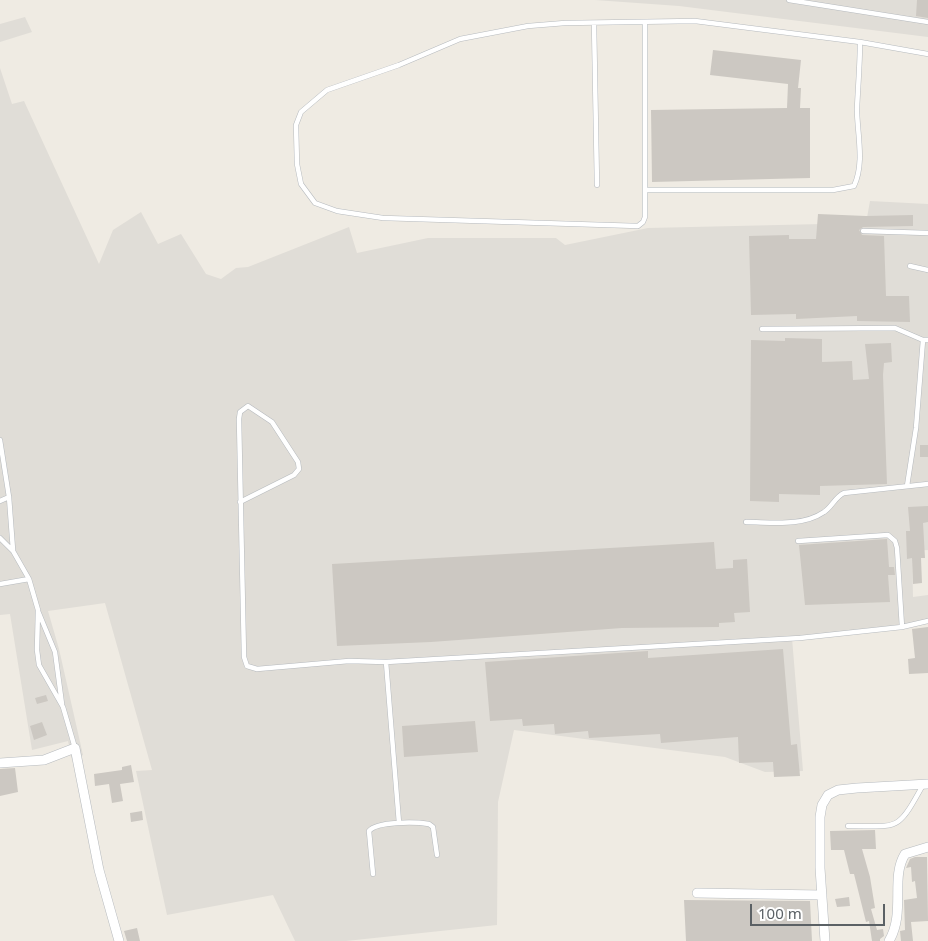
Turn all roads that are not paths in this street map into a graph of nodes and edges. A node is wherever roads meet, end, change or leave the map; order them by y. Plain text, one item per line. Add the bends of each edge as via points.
1 (790, 0) edge
2 (812, 2) edge
3 (594, 22) junction
4 (646, 22) junction
5 (928, 22) edge
6 (860, 42) junction
7 (928, 54) edge
8 (597, 185) dead end
9 (646, 190) junction
10 (863, 231) dead end
11 (928, 233) edge
12 (910, 266) dead end
13 (928, 270) edge
14 (762, 329) dead end
15 (925, 340) edge
16 (0, 440) edge
17 (928, 484) edge
18 (907, 486) junction
19 (9, 497) junction
20 (0, 501) edge
21 (240, 502) junction
22 (746, 522) dead end
23 (0, 538) edge
24 (798, 541) dead end
25 (13, 551) junction
26 (29, 578) junction
27 (0, 584) edge
28 (38, 610) junction
29 (928, 622) edge
30 (902, 627) junction
31 (386, 662) junction
32 (63, 707) junction
33 (75, 748) junction
34 (0, 763) edge
35 (926, 784) edge
36 (399, 823) junction
37 (848, 826) dead end
38 (928, 847) edge
39 (436, 855) dead end
40 (373, 874) dead end
41 (697, 893) dead end
42 (822, 895) junction
43 (119, 941) edge
44 (825, 941) edge
45 (889, 941) edge

1 - 2 lane
2 - 5 lane
3 - 4 lane
3 - 8 lane
3 - 9 lane via 528,26 460,39 327,90 301,112 296,125 301,184 315,203 337,212 383,218 638,226 645,217
4 - 6 lane via 695,21
4 - 9 lane
6 - 7 lane
6 - 9 lane via 859,165 854,186 833,190
10 - 11 lane
12 - 13 lane
14 - 15 lane via 895,328
15 - 18 lane
16 - 19 lane
17 - 18 lane
18 - 22 lane via 844,493 827,511 809,520
19 - 20 lane
19 - 25 lane
21 - 21 lane via 239,418 240,412 248,406 272,422 298,462 299,469 294,475
21 - 31 lane via 244,657 247,666 257,669 349,661
23 - 25 lane
24 - 30 lane via 888,535 897,548
25 - 26 lane
26 - 27 lane
26 - 28 lane
28 - 32 lane via 55,652
28 - 32 lane via 39,665
29 - 30 lane
30 - 31 lane via 800,638
31 - 36 lane
32 - 33 lane
33 - 34 street via 44,760
33 - 43 street via 100,870
35 - 37 lane via 901,822 892,826
35 - 42 street via 838,790 828,795 820,817
36 - 39 lane via 432,826
36 - 40 lane via 369,831
38 - 45 street via 904,854 901,859 898,921
41 - 42 street
42 - 44 street

